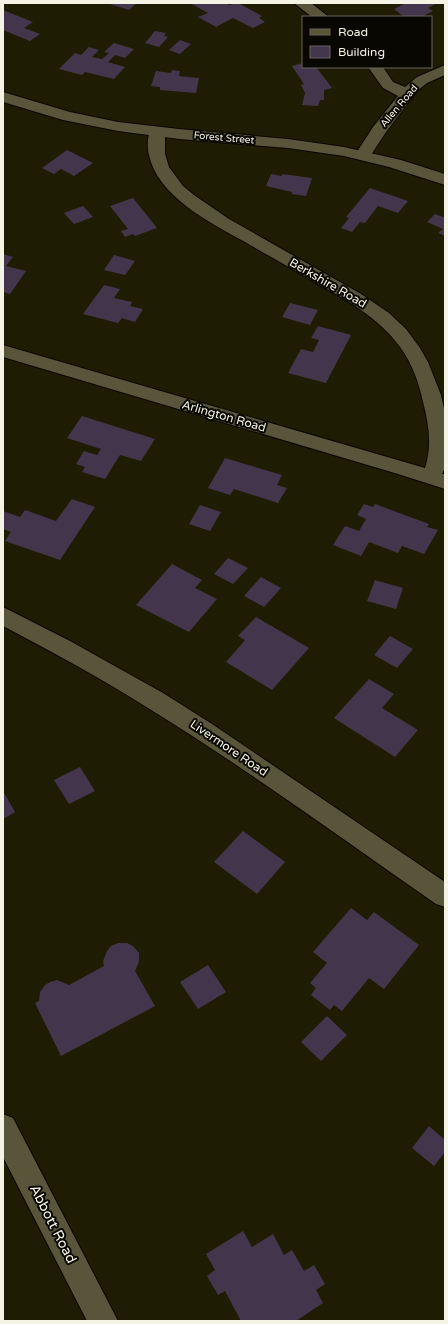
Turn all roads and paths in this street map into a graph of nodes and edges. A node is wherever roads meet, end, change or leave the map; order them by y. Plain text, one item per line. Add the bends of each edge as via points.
1 (301, 3) edge
2 (320, 16) edge
3 (376, 68) edge
4 (445, 69) edge
5 (407, 94) junction
6 (3, 97) edge
7 (158, 132) junction
8 (363, 155) junction
9 (445, 180) edge
10 (3, 351) edge
11 (438, 480) edge
12 (3, 616) edge
13 (445, 896) edge
14 (3, 1128) edge
15 (103, 1321) edge

1 - 2 street
3 - 5 street via 388,85
4 - 5 street, Allen Road via 417,84
5 - 8 street, Allen Road
6 - 7 street, Forest Street via 91,122
7 - 8 street, Forest Street via 293,144
7 - 11 street, Berkshire Road via 155,149 160,166 187,198 223,223 365,304 392,326 410,346 428,382 437,422
8 - 9 street, Forest Street
10 - 11 street, Arlington Road
12 - 13 street, Livermore Road via 155,700 204,731
14 - 15 street, Abbott Road

